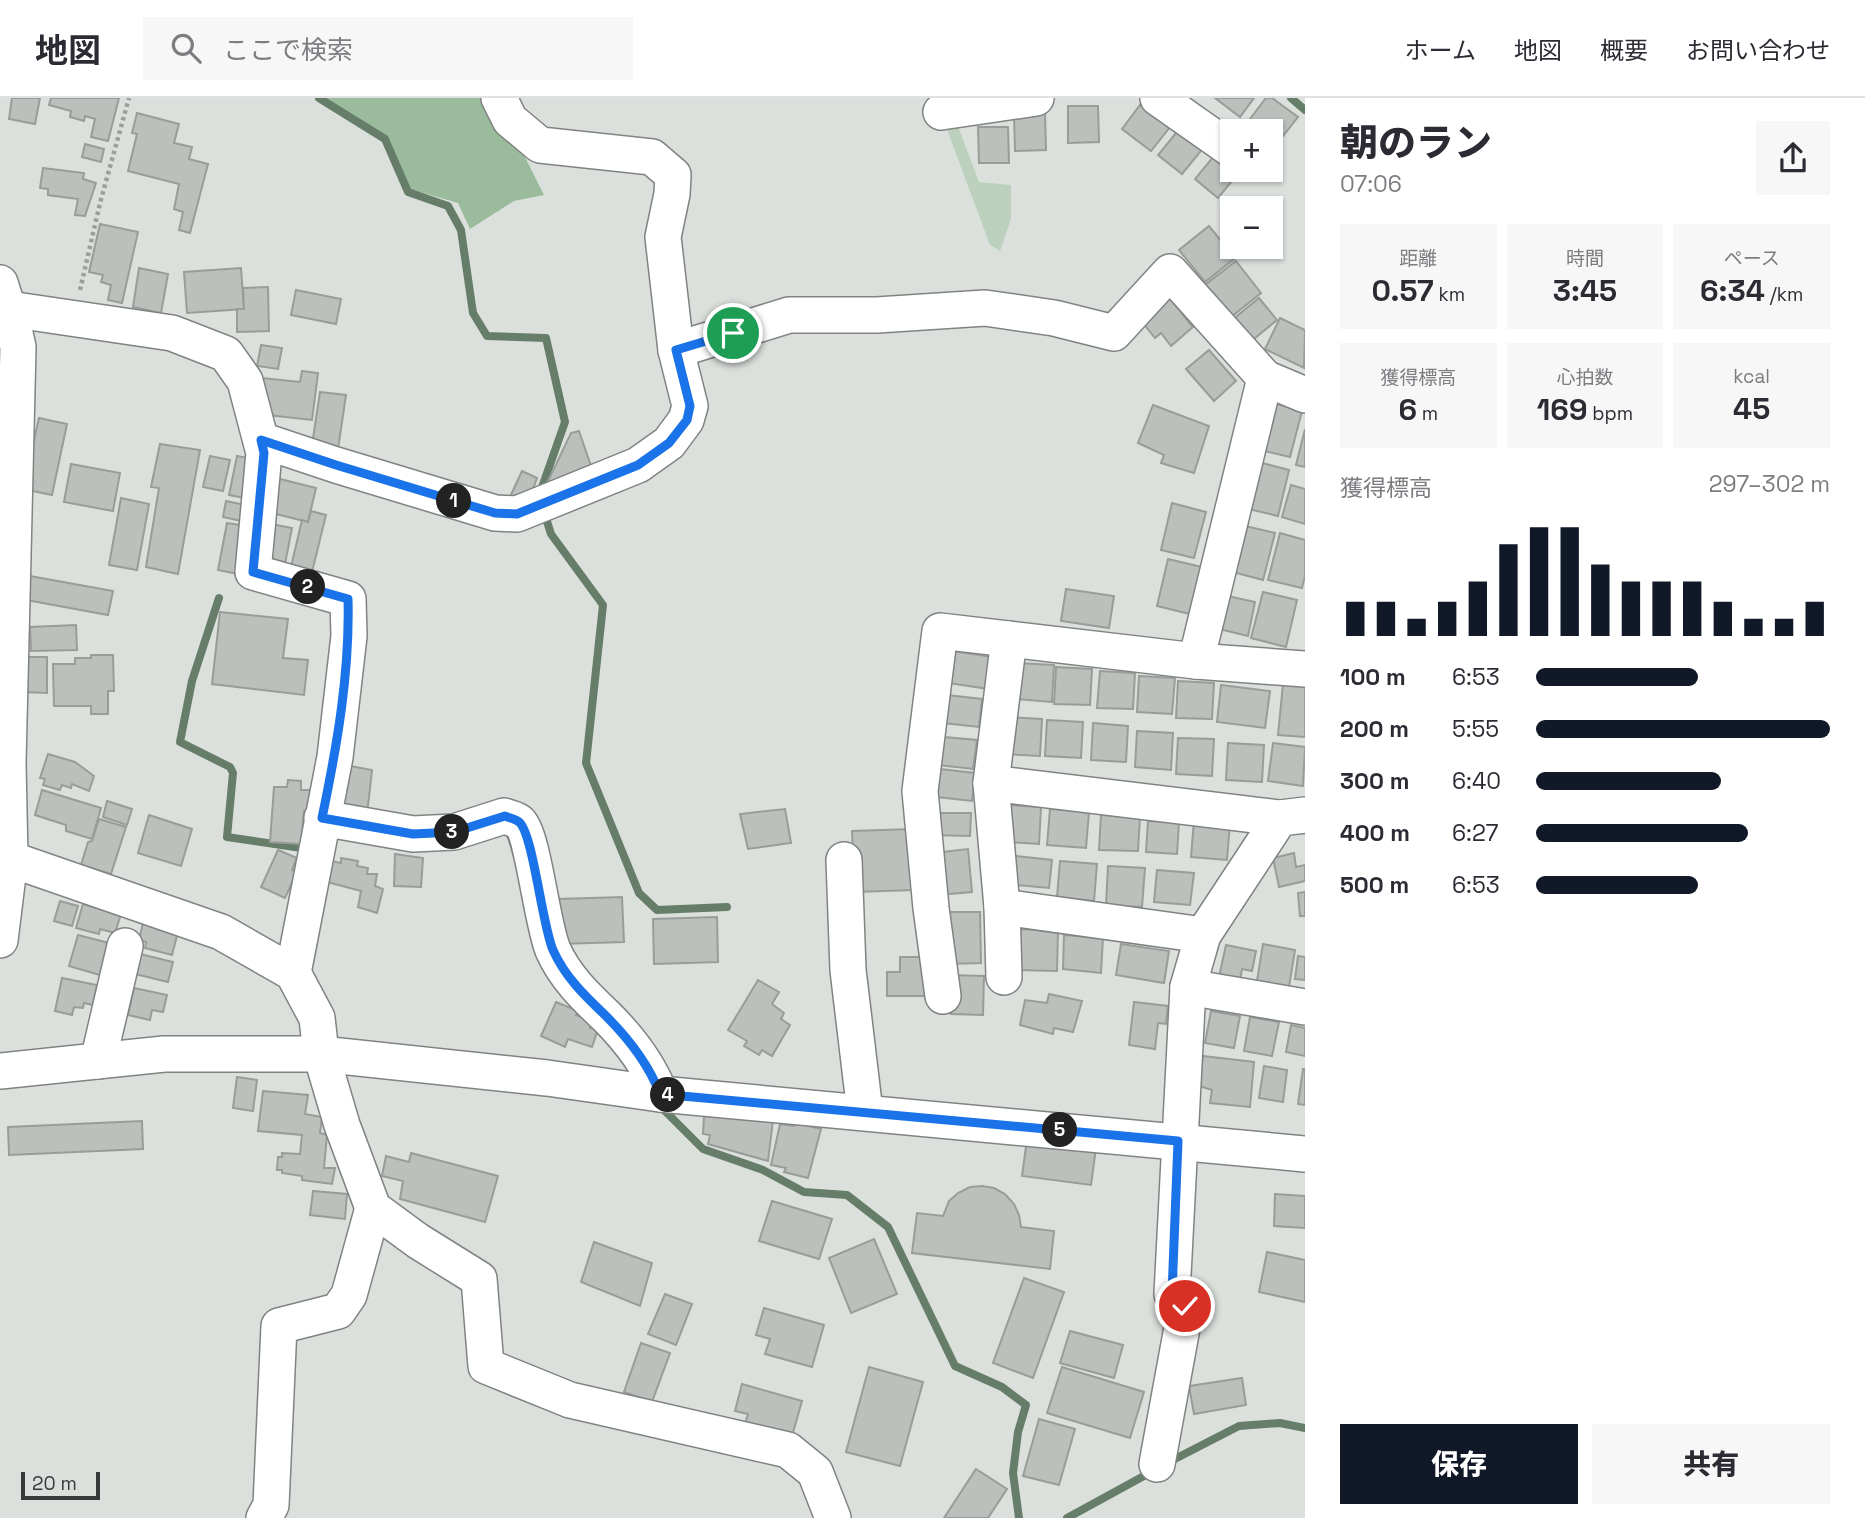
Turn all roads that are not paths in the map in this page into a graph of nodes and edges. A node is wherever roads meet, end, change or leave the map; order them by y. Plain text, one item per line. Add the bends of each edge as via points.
1 (499, 98) edge
2 (1036, 98) edge
3 (1158, 98) edge
4 (940, 112) dead end
5 (1220, 142) edge
6 (4, 296) edge
7 (676, 350) junction
8 (1265, 377) junction
9 (1305, 395) edge
10 (261, 440) junction
11 (1009, 639) junction
12 (1196, 661) junction
13 (1305, 669) edge
14 (990, 783) junction
15 (1293, 816) edge
16 (322, 818) junction
17 (5, 860) edge
18 (845, 860) dead end
19 (1002, 907) junction
20 (1203, 935) junction
21 (0, 940) edge
22 (125, 946) dead end
23 (293, 973) junction
24 (1004, 976) dead end
25 (1188, 987) junction
26 (943, 996) dead end
27 (1305, 1007) edge
28 (321, 1054) junction
29 (98, 1061) junction
30 (0, 1071) edge
31 (660, 1094) junction
32 (866, 1112) junction
33 (1178, 1141) junction
34 (1305, 1154) edge
35 (373, 1208) junction
36 (1157, 1464) dead end
37 (264, 1518) edge
38 (833, 1518) edge

1 - 7 street via 510,120 540,145 652,157 673,175 663,237
2 - 4 street
3 - 5 street
6 - 10 street via 74,318 172,333 226,354 245,381
6 - 17 street via 18,347
7 - 8 street via 789,315 985,308 1115,333 1170,272
7 - 10 street via 690,406 687,420 669,443 638,465 517,514 495,513
8 - 9 street
8 - 12 street
10 - 16 street via 264,453 253,572 348,599 349,636
11 - 12 street
11 - 14 street
11 - 26 street via 940,631 920,792
12 - 13 street
14 - 15 street
14 - 19 street
15 - 20 street
16 - 23 street
16 - 31 street via 413,834 454,832 505,816 519,822 528,835 552,948 564,973 651,1071
17 - 21 street
17 - 23 street via 221,932
18 - 32 street via 848,970
19 - 20 street
19 - 24 street
20 - 25 street
22 - 29 street
23 - 28 street via 317,1018
25 - 27 street
25 - 33 street
28 - 29 street via 164,1054
28 - 31 street
28 - 35 street
29 - 30 street
31 - 32 street
32 - 33 street
33 - 34 street
33 - 36 street via 1172,1294 1185,1306
35 - 37 street via 349,1295 338,1311 279,1326 271,1505
35 - 38 street via 479,1279 486,1366 570,1400 788,1450 815,1472

